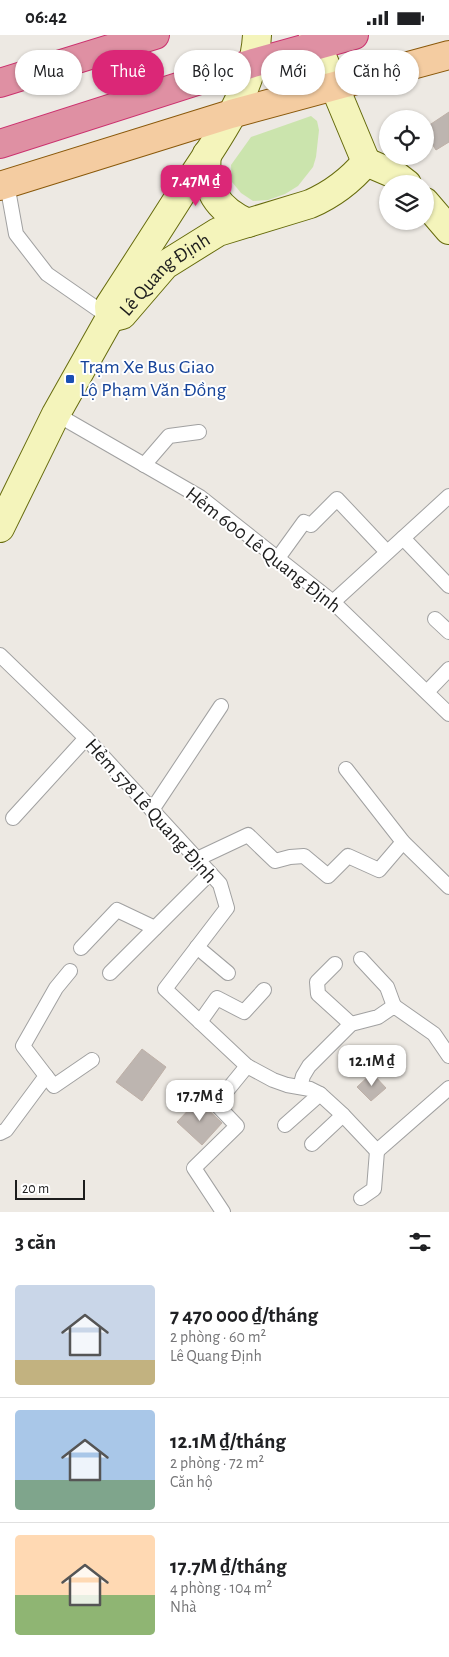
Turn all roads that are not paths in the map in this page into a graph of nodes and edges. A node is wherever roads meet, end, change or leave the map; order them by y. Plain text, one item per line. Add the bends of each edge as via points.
1 (156, 35) edge
2 (257, 35) edge
3 (354, 35) edge
4 (315, 40) edge
5 (449, 55) edge
6 (253, 63) junction
7 (0, 83) edge
8 (334, 86) junction
9 (231, 115) junction
10 (0, 144) edge
11 (207, 154) junction
12 (366, 162) junction
13 (395, 175) edge
14 (3, 185) edge
15 (434, 212) edge
16 (248, 223) junction
17 (449, 230) edge
18 (110, 318) junction
19 (56, 414) junction
20 (199, 432) dead end
21 (144, 465) junction
22 (449, 496) edge
23 (0, 528) edge
24 (403, 538) junction
25 (387, 552) junction
26 (278, 558) junction
27 (449, 586) edge
28 (333, 602) junction
29 (435, 619) dead end
30 (449, 632) edge
31 (0, 655) edge
32 (449, 669) edge
33 (426, 692) junction
34 (221, 706) dead end
35 (449, 714) edge
36 (86, 738) junction
37 (346, 769) dead end
38 (152, 810) junction
39 (13, 818) dead end
40 (403, 842) junction
41 (197, 859) junction
42 (210, 873) junction
43 (449, 887) edge
44 (155, 928) junction
45 (197, 947) junction
46 (81, 948) dead end
47 (361, 959) dead end
48 (335, 964) dead end
49 (70, 971) dead end
50 (110, 973) dead end
51 (228, 973) dead end
52 (264, 990) dead end
53 (394, 1006) junction
54 (200, 1022) junction
55 (351, 1024) junction
56 (449, 1056) edge
57 (92, 1060) dead end
58 (247, 1066) junction
59 (46, 1076) junction
60 (300, 1087) junction
61 (449, 1088) edge
62 (320, 1094) junction
63 (343, 1115) junction
64 (285, 1125) dead end
65 (0, 1133) edge
66 (312, 1143) dead end
67 (377, 1151) junction
68 (361, 1198) dead end
69 (223, 1212) edge

1 - 7 highway
2 - 6 main road, Lê Quang Định
3 - 4 highway
4 - 6 highway
4 - 8 main road
5 - 8 main road
6 - 9 main road, Lê Quang Định
6 - 10 highway
8 - 9 main road
8 - 12 main road
9 - 11 main road, Lê Quang Định
9 - 14 main road
11 - 16 main road via 207,177 215,197 229,213
11 - 18 main road, Lê Quang Định via 108,306
12 - 13 main road
12 - 16 main road, Lê Quang Định via 349,181 324,198
14 - 18 lane via 16,234 47,274
15 - 17 main road
16 - 18 main road, Lê Quang Định via 218,232 165,265 122,315
18 - 19 main road, Lê Quang Định
19 - 21 lane, Hẻm 600 Lê Quang Định
19 - 23 main road, Lê Quang Định
20 - 21 lane via 169,436
21 - 26 lane, Hẻm 600 Lê Quang Định via 200,497
22 - 24 lane
24 - 25 lane
24 - 27 lane
25 - 26 lane via 337,499 311,525 304,522
25 - 28 lane
26 - 28 lane, Hẻm 600 Lê Quang Định
28 - 33 lane, Hẻm 600 Lê Quang Định
29 - 30 lane
31 - 36 lane, Hẻm 578 Lê Quang Định
32 - 33 lane
33 - 35 lane, Hẻm 600 Lê Quang Định
34 - 38 lane
36 - 38 lane, Hẻm 578 Lê Quang Định
36 - 39 lane
37 - 40 lane
38 - 41 lane, Hẻm 578 Lê Quang Định
40 - 41 lane via 379,870 348,856 328,876 304,856 275,861 248,835
40 - 43 lane
41 - 42 lane, Hẻm 578 Lê Quang Định
42 - 44 lane
42 - 45 lane, Hẻm 578 Lê Quang Định via 220,884 227,908
44 - 46 lane via 117,909
44 - 50 lane
45 - 51 lane
45 - 54 lane, Hẻm 578 Lê Quang Định via 164,989
47 - 53 lane via 387,987
48 - 55 lane via 317,982 318,994
49 - 59 lane via 56,988 23,1046
52 - 54 lane via 244,1012 217,998
53 - 55 lane via 378,1017
53 - 56 lane via 434,1034
54 - 58 lane, Hẻm 578 Lê Quang Định
55 - 60 lane via 309,1066
57 - 59 lane via 54,1086
58 - 60 lane, Hẻm 578 Lê Quang Định via 274,1080
58 - 69 lane via 216,1104 237,1126 194,1168
59 - 65 lane via 6,1130
60 - 62 lane, Hẻm 578 Lê Quang Định
61 - 67 lane
62 - 63 lane, Hẻm 578 Lê Quang Định
62 - 64 lane
63 - 66 lane
63 - 67 lane, Hẻm 578 Lê Quang Định
67 - 68 lane via 374,1189

